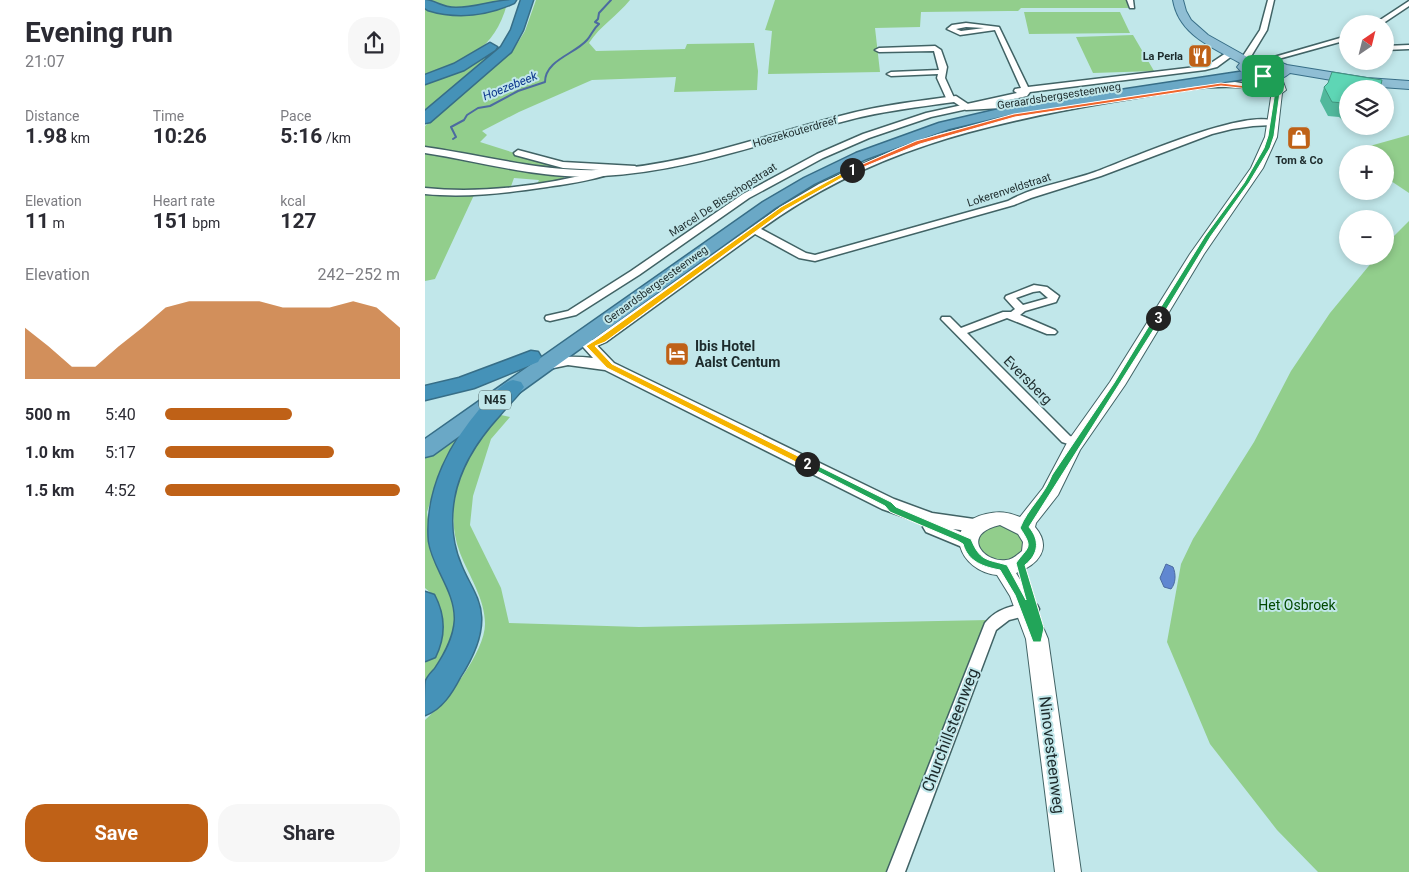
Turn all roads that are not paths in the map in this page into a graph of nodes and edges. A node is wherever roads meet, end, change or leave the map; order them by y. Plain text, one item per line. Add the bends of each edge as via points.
1 (510, 0) edge
2 (517, 0) edge
3 (527, 0) edge
4 (1178, 0) edge
5 (1186, 0) edge
6 (1271, 0) edge
7 (425, 3) edge
8 (1409, 3) edge
9 (1391, 15) edge
10 (997, 28) junction
11 (1337, 42) edge
12 (1409, 47) edge
13 (1394, 48) edge
14 (879, 50) dead end
15 (1232, 53) junction
16 (1291, 54) junction
17 (1263, 67) junction
18 (943, 72) junction
19 (1304, 72) junction
20 (891, 74) dead end
21 (425, 80) edge
22 (1409, 86) edge
23 (1277, 91) junction
24 (1025, 92) junction
25 (957, 102) junction
26 (1001, 105) junction
27 (946, 111) joint
28 (425, 119) edge
29 (1273, 123) junction
30 (425, 150) edge
31 (518, 153) dead end
32 (635, 169) junction
33 (604, 173) junction
34 (425, 191) edge
35 (754, 230) junction
36 (550, 318) dead end
37 (947, 319) dead end
38 (960, 332) junction
39 (1051, 332) dead end
40 (586, 342) junction
41 (538, 361) junction
42 (609, 366) junction
43 (513, 387) junction
44 (425, 393) edge
45 (425, 433) edge
46 (1077, 443) junction
47 (425, 450) edge
48 (1017, 523) junction
49 (971, 534) junction
50 (1012, 565) junction
51 (425, 603) edge
52 (1030, 609) junction
53 (425, 649) edge
54 (425, 702) edge
55 (896, 872) edge
56 (1067, 872) edge

1 - 7 highway via 485,9 459,11 439,10
2 - 21 highway via 503,33 484,52 467,63
3 - 28 highway via 517,30 506,49
4 - 15 main road via 1181,14 1194,29
5 - 17 main road via 1188,12 1198,25
6 - 17 street via 1270,16 1253,49
8 - 9 street
10 - 10 street via 957,26 950,30 959,33
10 - 24 street
11 - 16 street
12 - 13 street
14 - 18 street via 934,48
15 - 17 main road
15 - 24 street, Hoezekouterdreef via 1205,68
16 - 17 street
16 - 17 street
16 - 19 street via 1290,61
17 - 19 main road
17 - 22 main road via 1353,83
17 - 23 main road via 1280,85 1281,90
17 - 26 highway, Geraardsbergsesteenweg / N45
17 - 40 highway, Geraardsbergsesteenweg / N45 via 1008,111 944,126 883,146 809,181 769,205
18 - 20 street
18 - 25 street via 943,85
19 - 22 main road
23 - 29 main road
23 - 35 street via 1221,84 1075,105 980,124 918,143 851,170 808,193
24 - 25 street, Hoezekouterdreef
25 - 26 street via 972,107
25 - 27 street, Hoezekouterdreef
25 - 32 street, Hoezekouterdreef via 859,114 719,152
26 - 41 highway, Geraardsbergsesteenweg / N45 via 900,132 850,150 797,176 757,200
27 - 36 street, Marcel De Bisschopstraat via 866,136 788,172 746,196 572,313
29 - 35 street, Lokerenveldstraat via 1248,124 1205,134 1011,203 815,258 803,256
29 - 46 main road via 1259,164 1209,236
30 - 33 street, Hoezekouterdreef via 565,173
31 - 32 street, Hoezekouterdreef via 563,165
32 - 33 street, Hoezekouterdreef
33 - 34 street, Hoezekouterdreef via 580,180 490,192 451,195
35 - 40 street via 602,340
37 - 38 street, Eversberg
38 - 39 street via 1003,314 1017,312
38 - 46 street, Eversberg via 1066,439
40 - 41 highway, Geraardsbergsesteenweg / N45
40 - 42 street
41 - 42 street via 587,361
41 - 43 highway, Geraardsbergsesteenweg / N45
41 - 44 highway
41 - 45 highway, Geraardsbergsesteenweg / N45 via 518,368
42 - 49 street via 893,509
43 - 47 highway, Geraardsbergsesteenweg / N45
43 - 54 highway via 463,446 443,488 440,517 444,552 464,597 468,618 456,658
46 - 48 main road via 1037,509 1027,520
48 - 49 main road via 991,519
48 - 50 main road via 1030,534 1033,542 1028,558
49 - 50 main road via 969,550 983,563
50 - 52 main road, Ninovesteenweg via 1012,579
51 - 53 highway via 430,631
52 - 55 street, Churchillsteenweg via 1002,615 990,626
52 - 56 main road, Ninovesteenweg via 1039,628 1037,639

